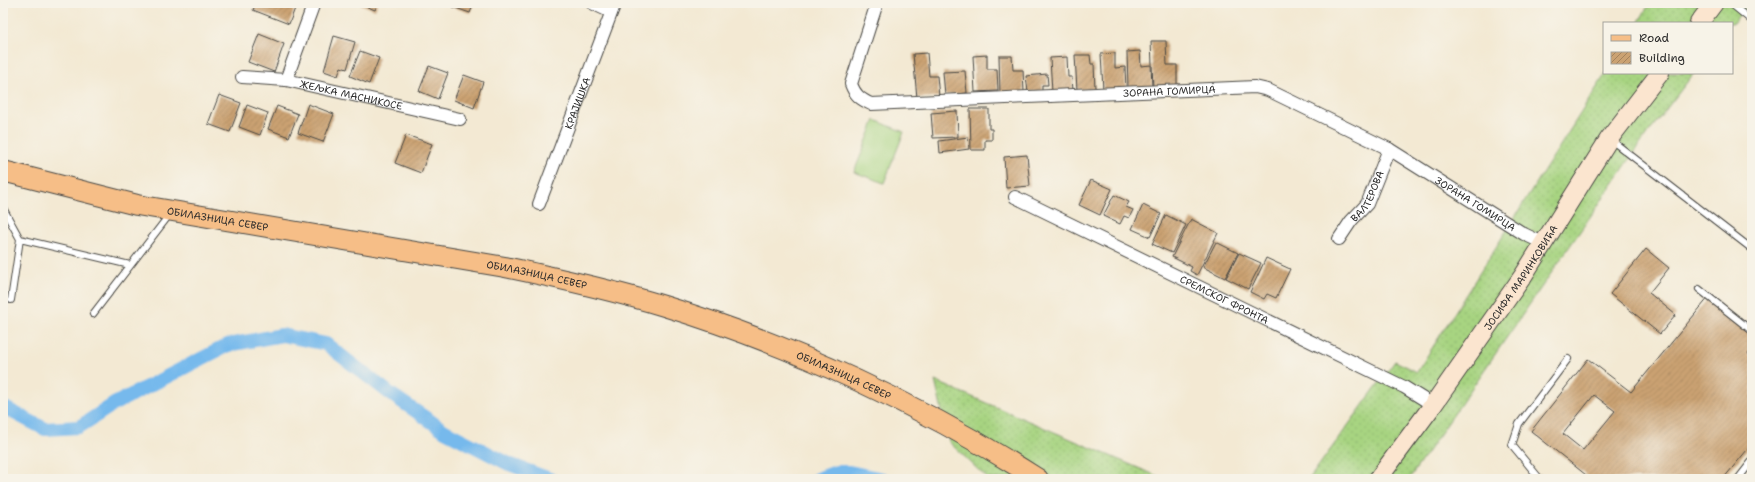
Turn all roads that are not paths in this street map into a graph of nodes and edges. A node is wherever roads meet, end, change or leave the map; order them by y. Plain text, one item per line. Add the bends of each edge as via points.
1 (314, 3) edge
2 (592, 3) edge
3 (878, 3) edge
4 (1714, 3) edge
5 (1730, 3) edge
6 (613, 8) edge
7 (1752, 21) edge
8 (1699, 22) edge
9 (1659, 74) edge
10 (242, 77) dead end
11 (286, 80) junction
12 (460, 119) dead end
13 (1609, 139) junction
14 (1389, 150) junction
15 (3, 171) edge
16 (1015, 197) dead end
17 (540, 204) dead end
18 (3, 208) edge
19 (172, 211) junction
20 (20, 239) junction
21 (1339, 239) dead end
22 (1543, 244) junction
23 (1752, 249) edge
24 (130, 265) junction
25 (1699, 289) dead end
26 (11, 300) dead end
27 (93, 314) dead end
28 (1752, 331) edge
29 (1568, 359) dead end
30 (1433, 405) junction
31 (1752, 461) edge
32 (1038, 479) edge
33 (1378, 479) edge
34 (1540, 479) edge
35 (1738, 479) edge

1 - 11 street
2 - 6 street
3 - 14 street, ЗОРАНА ГОМИРЦА via 851,84 860,99 870,104 1255,87 1268,90
4 - 8 street
5 - 7 lane
6 - 17 street, КРАЈИШКА
9 - 13 street, ЈОСИФА МАРИНКОВИЋА
10 - 11 street, ЖЕЉКА МАСНИКОСЕ
11 - 12 street, ЖЕЉКА МАСНИКОСЕ
13 - 22 street, ЈОСИФА МАРИНКОВИЋА
13 - 23 lane
14 - 21 street, ВАЛТЕРОВА via 1367,204
14 - 22 street, ЗОРАНА ГОМИРЦА
15 - 19 main road, ОБИЛАЗНИЦА СЕВЕР via 136,205
16 - 30 street, СРЕМСКОГ ФРОНТА via 1404,387
18 - 20 lane
19 - 24 lane
19 - 32 main road, ОБИЛАЗНИЦА СЕВЕР via 505,267 558,278 663,306 736,330 830,368 898,400 1005,458
20 - 24 lane
20 - 26 lane
22 - 30 street, ЈОСИФА МАРИНКОВИЋА
24 - 27 lane
25 - 28 lane
29 - 34 lane via 1519,424 1512,445
30 - 33 street, ЈОСИФА МАРИНКОВИЋА
31 - 35 lane

